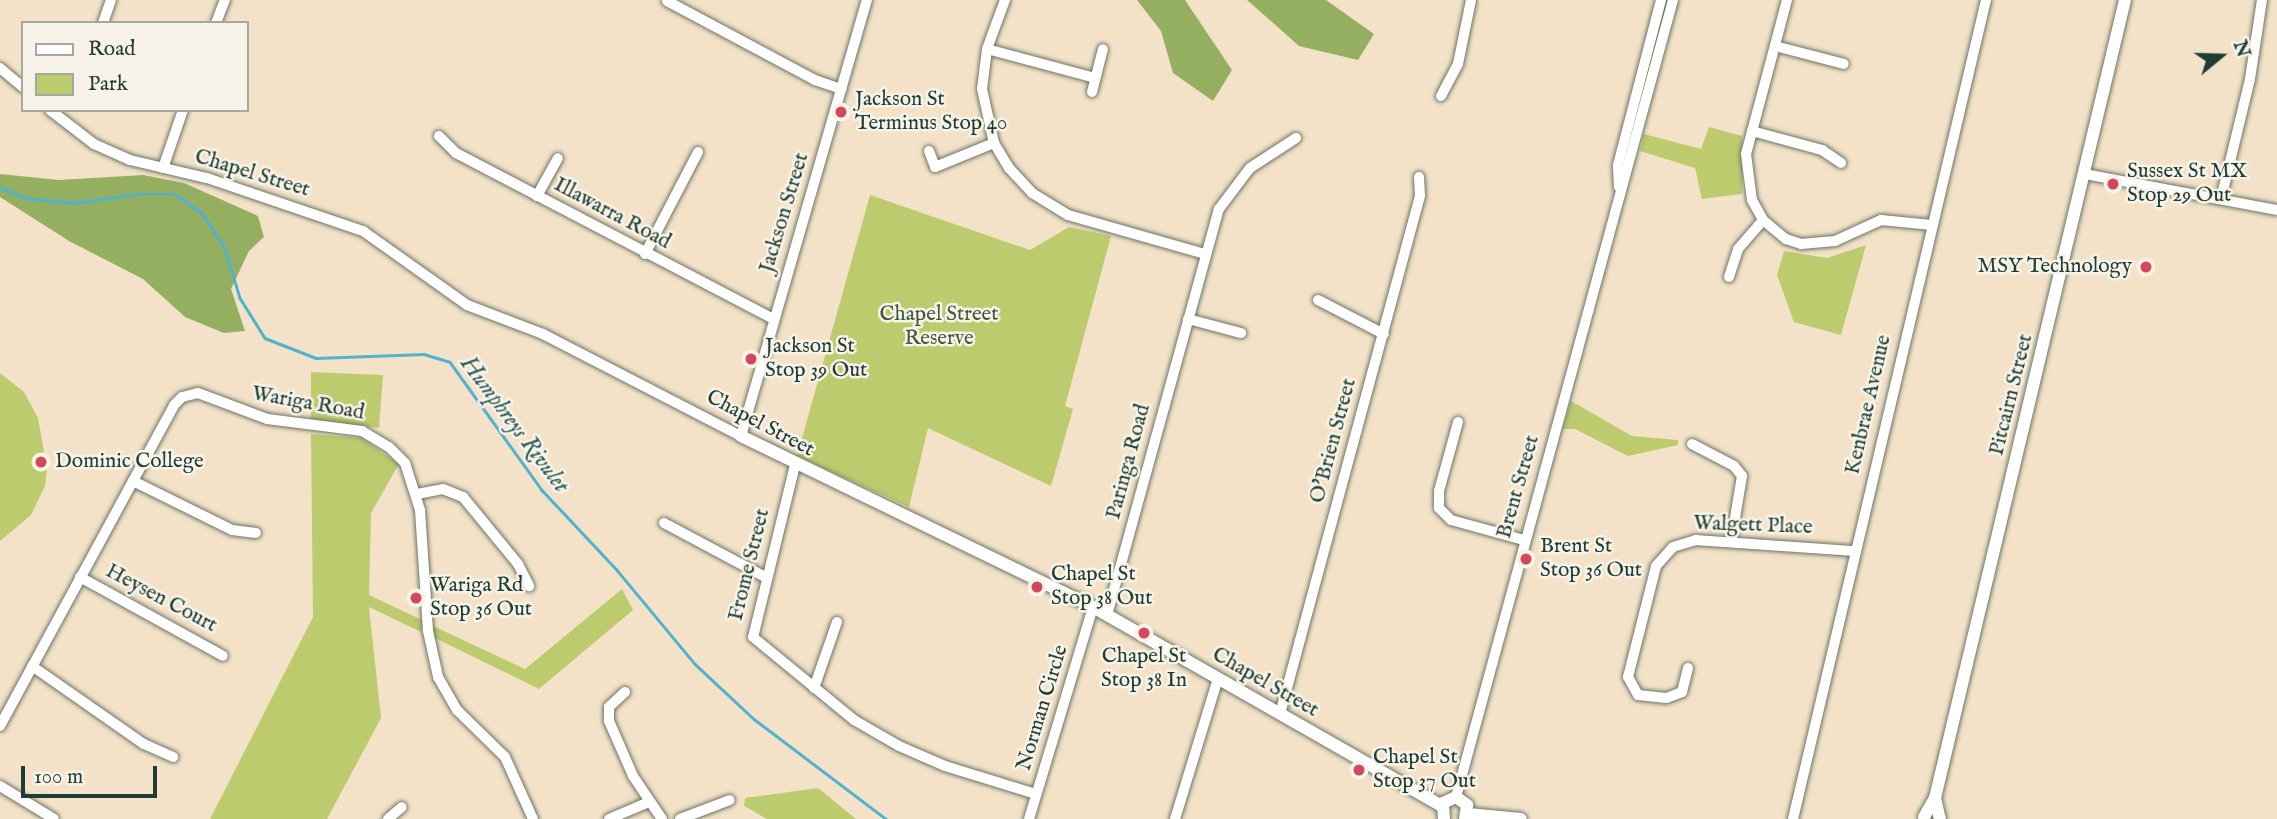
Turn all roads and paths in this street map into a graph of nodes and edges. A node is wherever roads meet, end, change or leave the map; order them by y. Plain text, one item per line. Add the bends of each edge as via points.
1 (111, 0) edge
2 (225, 0) edge
3 (867, 0) edge
4 (1005, 0) edge
5 (1471, 0) edge
6 (1661, 0) edge
7 (1673, 0) edge
8 (1787, 0) edge
9 (1986, 0) edge
10 (2125, 0) edge
11 (2262, 0) edge
12 (667, 1) edge
13 (104, 21) edge
14 (217, 21) edge
15 (1775, 46) junction
16 (986, 49) junction
17 (1102, 49) dead end
18 (1844, 64) dead end
19 (0, 68) edge
20 (1095, 78) junction
21 (21, 85) edge
22 (841, 89) junction
23 (1092, 92) dead end
24 (1441, 96) dead end
25 (182, 112) edge
26 (63, 114) edge
27 (1752, 131) junction
28 (439, 136) dead end
29 (1296, 138) dead end
30 (994, 143) junction
31 (929, 151) dead end
32 (698, 152) dead end
33 (558, 158) dead end
34 (1841, 163) dead end
35 (163, 168) junction
36 (2085, 174) junction
37 (1419, 177) dead end
38 (1619, 187) junction
39 (537, 196) junction
40 (2221, 200) junction
41 (2277, 210) edge
42 (1763, 220) junction
43 (1932, 225) junction
44 (645, 254) junction
45 (1205, 254) junction
46 (1729, 276) dead end
47 (1318, 300) dead end
48 (773, 319) junction
49 (1188, 319) junction
50 (1241, 333) dead end
51 (1384, 334) junction
52 (1458, 422) dead end
53 (741, 436) junction
54 (1692, 444) dead end
55 (795, 465) junction
56 (133, 481) junction
57 (417, 494) junction
58 (664, 523) dead end
59 (256, 533) dead end
60 (1524, 540) junction
61 (1731, 542) junction
62 (1854, 551) junction
63 (80, 577) junction
64 (765, 577) junction
65 (529, 586) dead end
66 (1093, 607) junction
67 (1107, 615) junction
68 (837, 621) dead end
69 (223, 656) dead end
70 (32, 666) junction
71 (1688, 668) dead end
72 (1218, 678) junction
73 (814, 688) junction
74 (625, 692) dead end
75 (1280, 714) junction
76 (0, 726) edge
77 (173, 757) dead end
78 (0, 786) edge
79 (1036, 794) junction
80 (1457, 797) junction
81 (1935, 799) junction
82 (730, 800) dead end
83 (649, 802) junction
84 (402, 807) dead end
85 (1443, 813) edge
86 (1466, 816) edge
87 (1922, 818) edge
88 (54, 819) edge
89 (388, 819) edge
90 (533, 819) edge
91 (609, 819) edge
92 (662, 819) edge
93 (680, 819) edge
94 (1029, 819) edge
95 (1175, 819) edge
96 (1521, 819) edge
97 (1793, 819) edge
98 (1940, 819) edge

1 - 13 street
2 - 14 street
3 - 22 street, Jackson Street
4 - 16 street
5 - 24 street via 1458,64
6 - 38 street, Brent Street via 1618,165
7 - 38 street, Brent Street
8 - 15 street
9 - 43 street, Kenbrae Avenue
10 - 36 street, Pitcairn Street
11 - 40 street via 2250,79
12 - 22 street via 815,80
15 - 18 street
15 - 27 street
16 - 20 street
16 - 30 street via 982,89
17 - 20 street
19 - 21 street
20 - 23 street
22 - 48 street, Jackson Street
25 - 35 street
26 - 35 street, Chapel Street via 108,151
27 - 34 street via 1822,150
27 - 42 street via 1747,177
28 - 39 street, Illawarra Road via 456,153
29 - 45 street, Paringa Road via 1259,160 1233,184 1219,209
30 - 31 street via 936,172
30 - 45 street via 1019,181 1057,210
32 - 44 street
33 - 39 street
35 - 53 street, Chapel Street via 363,231 467,305 543,334
36 - 40 street
36 - 81 street, Pitcairn Street
37 - 51 street, O'Brien Street via 1420,196
38 - 60 street, Brent Street
39 - 44 street, Illawarra Road
40 - 41 street
42 - 43 street via 1786,239 1801,244 1835,241 1881,220
42 - 46 street via 1738,249
43 - 62 street, Kenbrae Avenue
44 - 48 street, Illawarra Road
45 - 49 street, Paringa Road
47 - 51 street
48 - 53 street, Jackson Street
49 - 50 street
49 - 67 street, Paringa Road
51 - 75 street, O'Brien Street
52 - 60 street via 1439,491 1439,508 1451,520
53 - 55 street, Chapel Street
54 - 61 street via 1734,466 1742,476
55 - 64 street, Frome Street
55 - 66 street, Chapel Street
56 - 57 street, Wariga Road via 177,400 198,393 267,419 371,435 405,463
56 - 59 street via 232,530
56 - 63 street, Wariga Road
57 - 65 street via 443,489 463,497 518,564
57 - 90 street, Wariga Road via 428,631 438,677 457,709 505,757
58 - 64 street
60 - 80 street, Brent Street
61 - 62 street, Walgett Place
61 - 71 street, Walgett Place via 1688,540 1666,552 1656,566 1627,670 1630,685 1644,698 1672,697 1684,688
62 - 97 street, Kenbrae Avenue
63 - 69 street, Heysen Court
63 - 70 street, Wariga Road
64 - 73 street, Frome Street via 753,637
66 - 67 street, Chapel Street
66 - 79 street, Norman Circle
67 - 72 street, Chapel Street
68 - 73 street
70 - 76 street, Wariga Road
70 - 77 street via 144,744
72 - 75 street, Chapel Street
72 - 95 street
73 - 79 street, Frome Street via 899,746 945,766
74 - 83 street via 609,707 609,721
75 - 85 street, Chapel Street
78 - 88 street
79 - 94 street, Norman Circle
80 - 85 street
80 - 86 street via 1467,805
81 - 87 street, Pitcairn Street
81 - 98 street, Pitcairn Street
82 - 93 street
83 - 91 street
83 - 92 street
84 - 89 street
86 - 96 street
87 - 98 street

